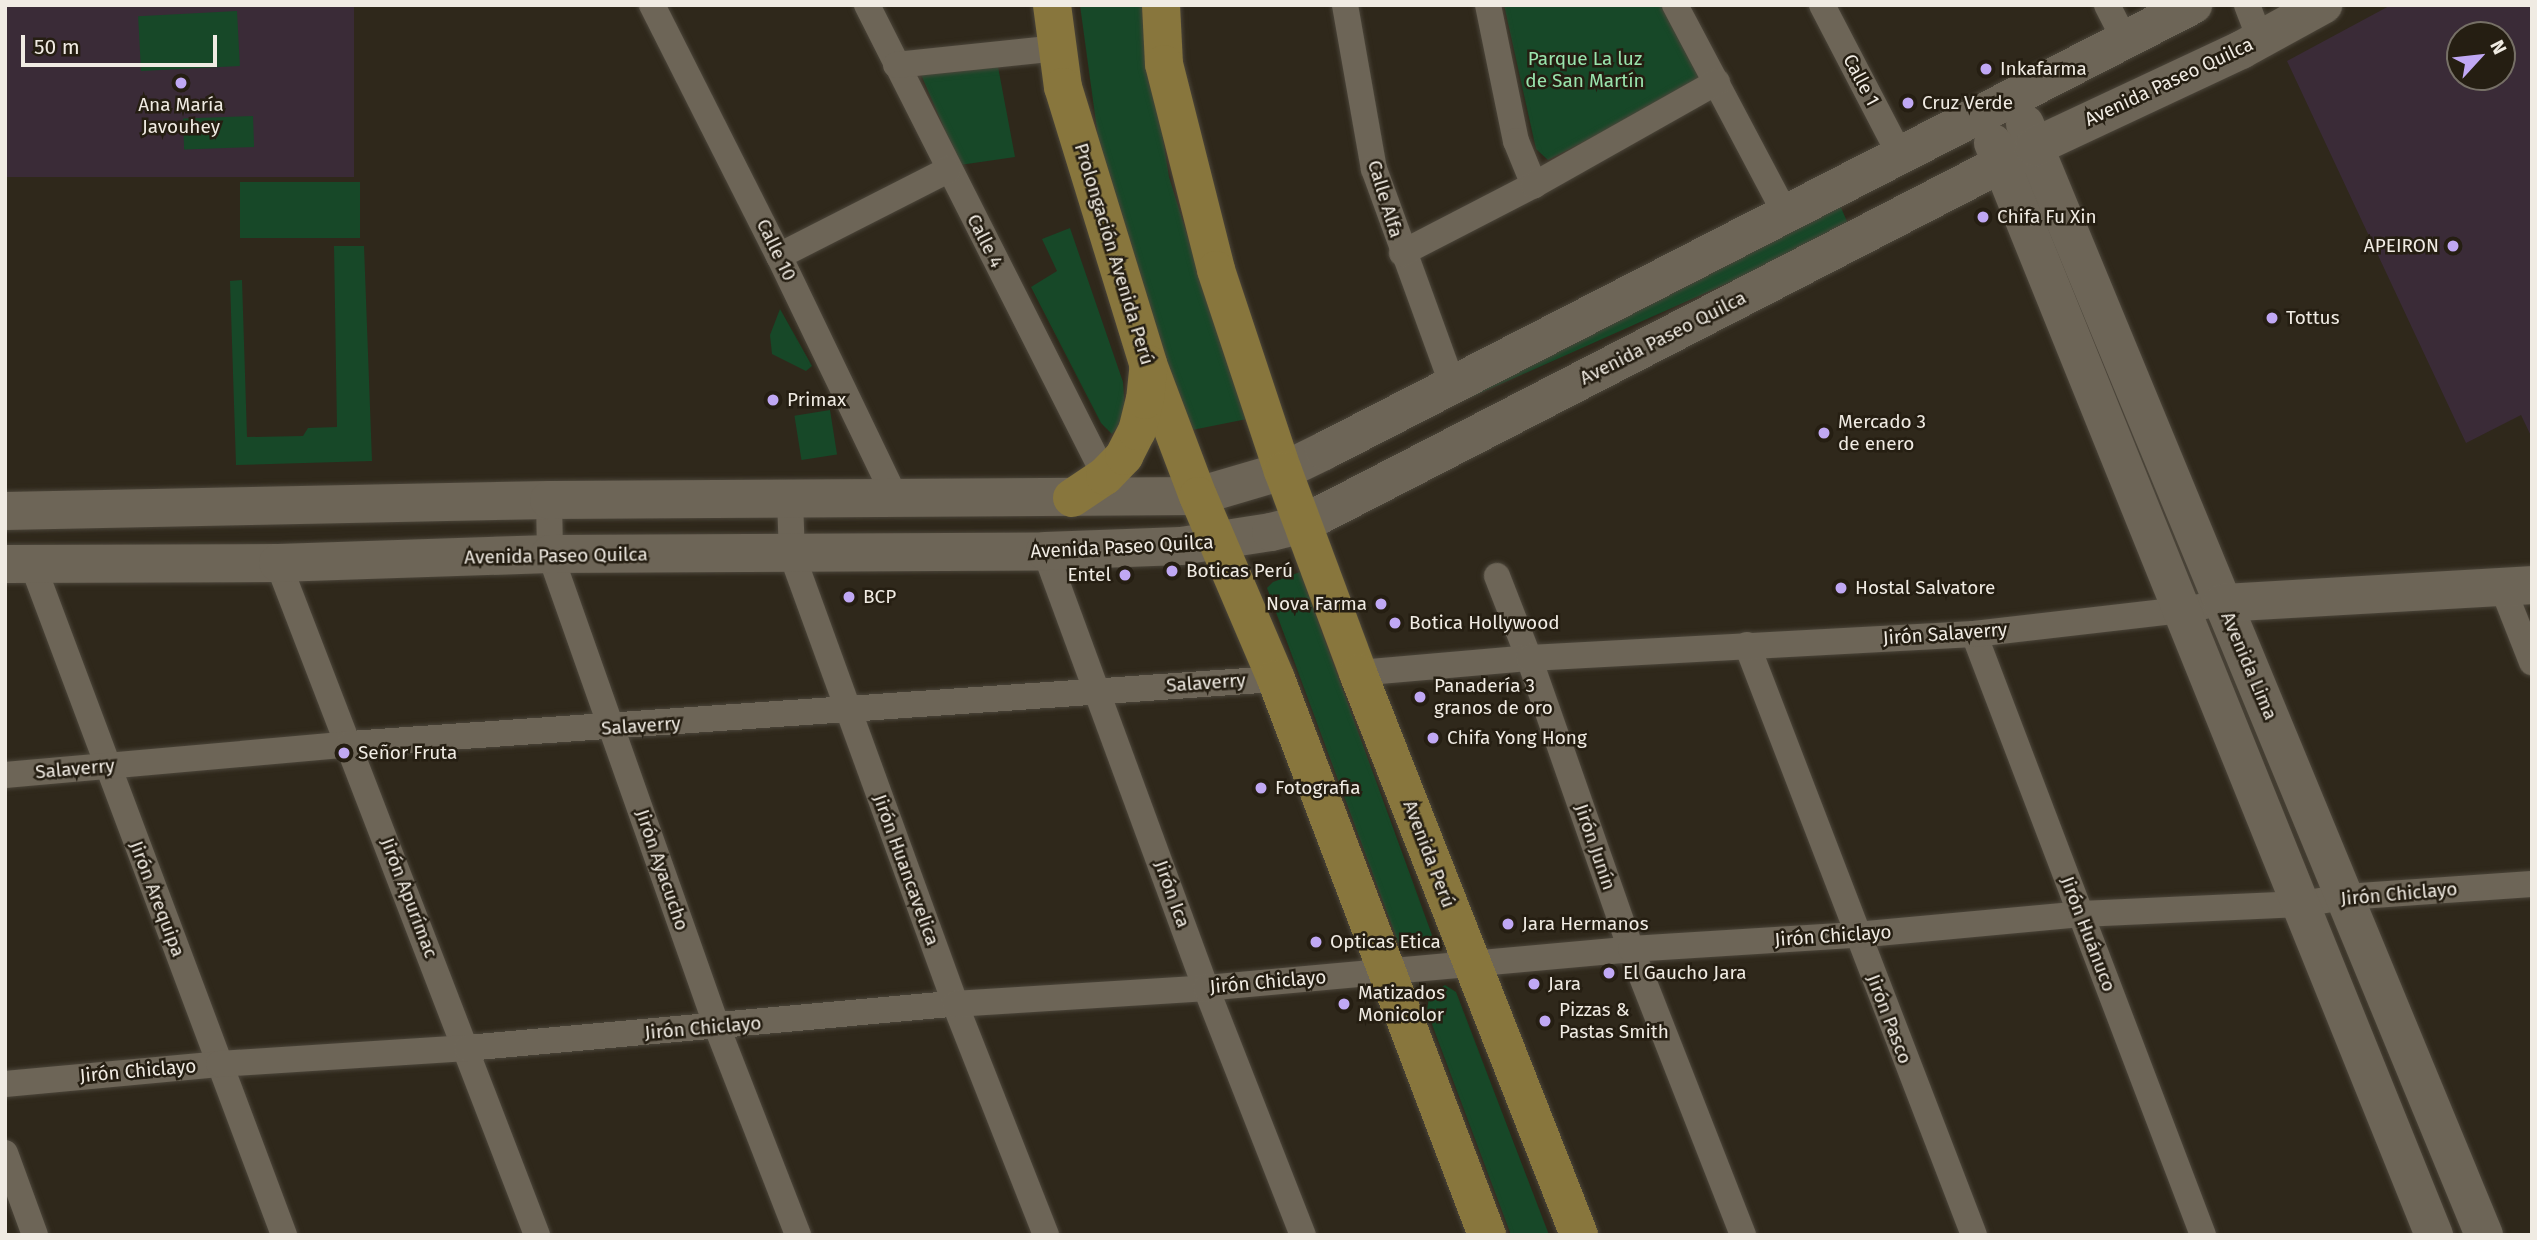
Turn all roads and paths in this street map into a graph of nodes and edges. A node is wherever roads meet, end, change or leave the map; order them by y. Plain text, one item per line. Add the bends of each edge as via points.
1 (652, 5) edge
2 (867, 5) edge
3 (1052, 5) edge
4 (1161, 5) edge
5 (1345, 5) edge
6 (1488, 5) edge
7 (1675, 5) edge
8 (1822, 5) edge
9 (2106, 5) edge
10 (2193, 5) edge
11 (2323, 5) edge
12 (2254, 22) edge
13 (2125, 40) junction
14 (1058, 48) junction
15 (896, 65) junction
16 (1717, 82) junction
17 (1998, 106) junction
18 (1900, 155) junction
19 (2018, 155) junction
20 (948, 170) junction
21 (1534, 185) junction
22 (1786, 215) junction
23 (1402, 253) junction
24 (779, 256) junction
25 (1148, 364) junction
26 (1453, 386) junction
27 (1283, 471) junction
28 (1105, 476) junction
29 (1198, 496) junction
30 (895, 497) junction
31 (1072, 498) junction
32 (790, 499) junction
33 (549, 500) junction
34 (5, 511) edge
35 (1302, 524) junction
36 (1217, 542) junction
37 (1045, 551) junction
38 (550, 554) junction
39 (792, 555) junction
40 (19, 563) edge
41 (278, 563) junction
42 (1497, 576) dead end
43 (2517, 585) edge
44 (2222, 603) junction
45 (2182, 610) junction
46 (1973, 634) junction
47 (1747, 645) junction
48 (1529, 657) junction
49 (2532, 662) edge
50 (1358, 673) junction
51 (1276, 679) junction
52 (1098, 691) junction
53 (847, 710) junction
54 (611, 728) junction
55 (350, 744) junction
56 (107, 766) junction
57 (5, 775) edge
58 (2532, 884) edge
59 (2345, 897) junction
60 (2301, 904) junction
61 (2081, 914) junction
62 (1856, 935) junction
63 (1631, 949) junction
64 (1472, 962) junction
65 (1386, 971) junction
66 (1206, 988) junction
67 (956, 1004) junction
68 (717, 1027) junction
69 (467, 1048) junction
70 (219, 1064) junction
71 (5, 1084) edge
72 (5, 1153) edge
73 (35, 1235) edge
74 (284, 1235) edge
75 (537, 1235) edge
76 (798, 1235) edge
77 (1046, 1235) edge
78 (1303, 1235) edge
79 (1487, 1235) edge
80 (1579, 1235) edge
81 (1742, 1235) edge
82 (1974, 1235) edge
83 (2203, 1235) edge
84 (2434, 1235) edge
85 (2484, 1235) edge

1 - 24 street, Calle 10
2 - 15 street, Calle 4
3 - 14 main road, Prolongación Avenida Perú
4 - 27 main road via 1164,64 1216,270
5 - 23 street, Calle Alfa via 1374,169
6 - 21 street via 1516,141
7 - 16 street
8 - 18 street, Calle 1
9 - 13 street
10 - 13 main road
11 - 12 main road, Avenida Paseo Quilca
12 - 19 main road, Avenida Paseo Quilca
13 - 17 main road
14 - 15 street
14 - 25 main road, Prolongación Avenida Perú via 1063,87
15 - 20 street, Calle 4
16 - 21 street
16 - 22 street
17 - 18 main road
17 - 19 main road, Avenida Lima
18 - 22 main road
19 - 35 main road, Avenida Paseo Quilca
19 - 44 main road, Avenida Lima
19 - 45 main road, Avenida Lima
20 - 24 street
20 - 28 street, Calle 4
21 - 23 street
22 - 26 main road
23 - 26 street, Calle Alfa
24 - 30 street, Calle 10
25 - 28 main road via 1137,431 1124,456
25 - 29 main road, Prolongación Avenida Perú
26 - 27 main road
27 - 29 main road
27 - 35 main road, Avenida Perú
28 - 31 main road
29 - 31 main road
29 - 36 main road
30 - 31 main road
30 - 32 main road
32 - 33 main road
32 - 39 street, Jirón Huancavelica
33 - 34 main road
33 - 38 street, Jirón Ayacucho
35 - 36 main road, Avenida Paseo Quilca
35 - 50 main road, Avenida Perú
36 - 37 main road, Avenida Paseo Quilca
36 - 51 main road
37 - 39 main road, Avenida Paseo Quilca
37 - 52 street, Jirón Ica
38 - 39 main road, Avenida Paseo Quilca
38 - 41 main road, Avenida Paseo Quilca
38 - 54 street, Jirón Ayacucho
39 - 53 street, Jirón Huancavelica
40 - 41 main road, Avenida Paseo Quilca
40 - 56 street, Jirón Arequipa
41 - 55 street, Jirón Apurímac
42 - 48 street, Jirón Junín
43 - 44 main road, Jirón Salaverry
43 - 49 street
44 - 45 street, Jirón Salaverry
44 - 59 main road, Avenida Lima
45 - 46 street, Jirón Salaverry
45 - 60 main road, Avenida Lima
46 - 47 street, Jirón Salaverry
46 - 61 street, Jirón Huánuco
47 - 48 street, Jirón Salaverry
47 - 62 street, Jirón Pasco
48 - 50 street, Jirón Salaverry
48 - 63 street, Jirón Junín
50 - 64 main road, Avenida Perú
51 - 52 street, Salaverry
51 - 65 main road
52 - 53 street, Salaverry
52 - 66 street, Jirón Ica
53 - 54 street, Salaverry
53 - 67 street, Jirón Huancavelica
54 - 55 street, Salaverry
54 - 68 street, Jirón Ayacucho
55 - 56 street, Salaverry
55 - 69 street, Jirón Apurímac
56 - 57 street, Salaverry
56 - 70 street, Jirón Arequipa
58 - 59 street, Jirón Chiclayo
59 - 60 street, Jirón Chiclayo
59 - 85 main road, Avenida Lima
60 - 61 street, Jirón Chiclayo
60 - 84 main road, Avenida Lima
61 - 62 street, Jirón Chiclayo
61 - 83 street, Jirón Huánuco
62 - 63 street, Jirón Chiclayo
62 - 82 street, Jirón Pasco
63 - 64 street, Jirón Chiclayo
63 - 81 street, Jirón Junín
64 - 65 street, Jirón Chiclayo
64 - 80 main road, Avenida Perú
65 - 66 street, Jirón Chiclayo
65 - 79 main road
66 - 67 street, Jirón Chiclayo
66 - 78 street, Jirón Ica
67 - 68 street, Jirón Chiclayo
67 - 77 street, Jirón Huancavelica
68 - 69 street, Jirón Chiclayo
68 - 76 street, Jirón Ayacucho
69 - 70 street, Jirón Chiclayo
69 - 75 street, Jirón Apurímac
70 - 71 street, Jirón Chiclayo
70 - 74 street, Jirón Arequipa
72 - 73 street

